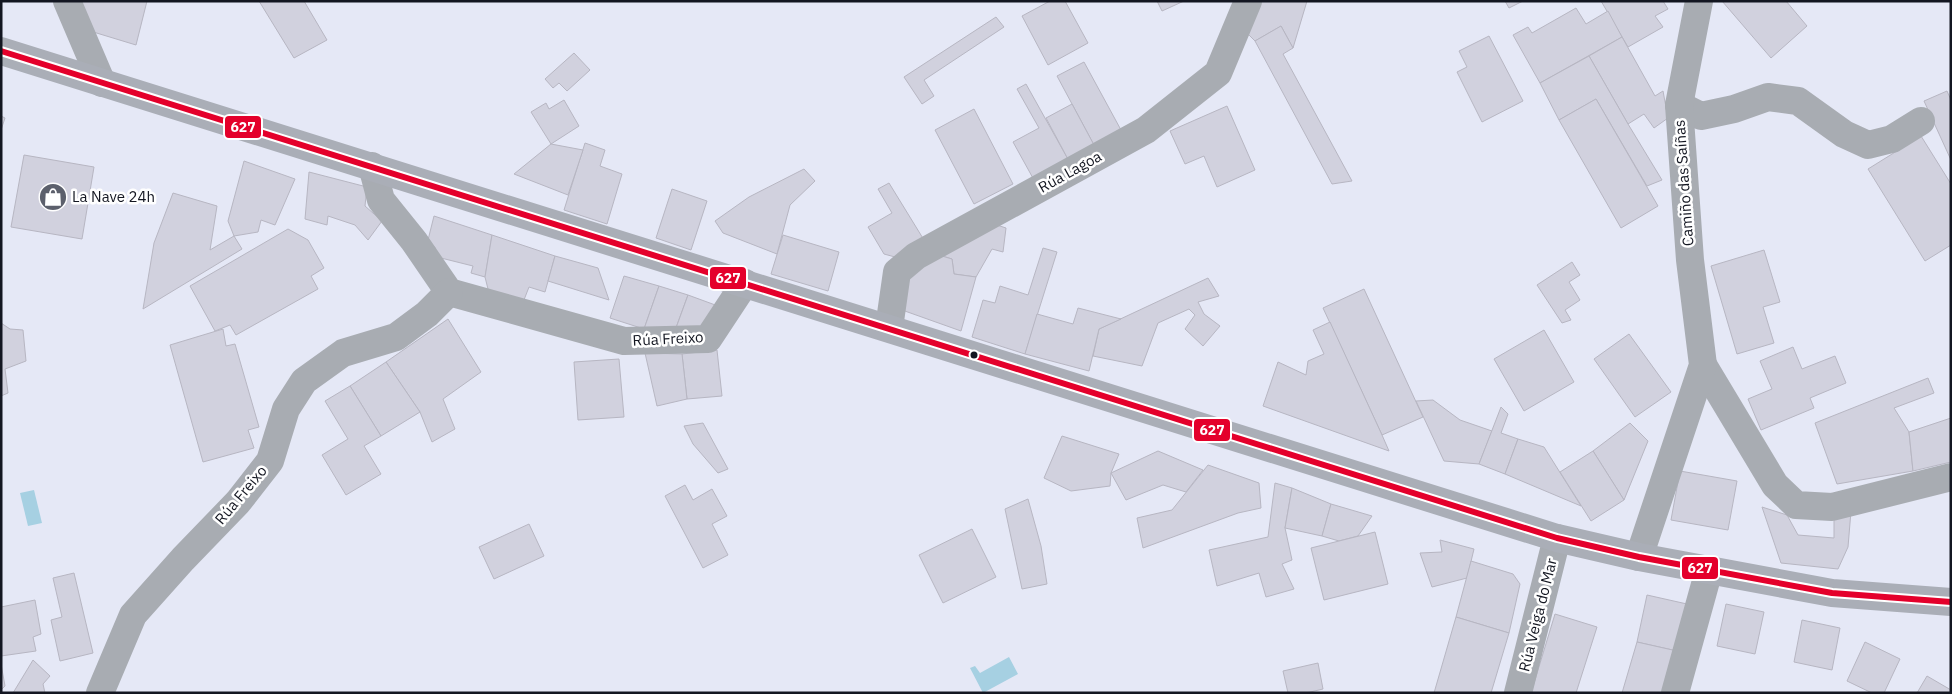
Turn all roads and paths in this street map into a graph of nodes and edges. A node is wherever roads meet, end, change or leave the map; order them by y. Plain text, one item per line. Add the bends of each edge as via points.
1 (67, 1) edge
2 (1248, 1) edge
3 (1699, 1) edge
4 (1, 51) edge
5 (102, 83) junction
6 (1679, 105) junction
7 (1922, 121) dead end
8 (372, 166) junction
9 (745, 283) junction
10 (449, 292) junction
11 (889, 328) junction
12 (1703, 365) junction
13 (1951, 477) edge
14 (1557, 538) junction
15 (1639, 557) junction
16 (1709, 570) junction
17 (1951, 602) edge
18 (100, 693) edge
19 (1518, 693) edge
20 (1675, 693) edge

1 - 5 street
2 - 11 street, Rúa Lagoa via 1218,73 1146,130 916,256 897,272
3 - 6 street, Camiño das Saíñas
4 - 5 main road
5 - 8 main road
6 - 7 street via 1701,116 1768,97 1798,101 1844,134 1868,145 1892,139
6 - 12 street, Camiño das Saíñas via 1690,260
8 - 9 main road
8 - 10 street via 381,200
9 - 10 street, Rúa Freixo via 708,339 624,341
9 - 11 main road
10 - 18 street, Rúa Freixo via 427,314 396,337 343,353 304,381 286,409 270,461 238,502 132,615
11 - 14 main road
12 - 13 street, Camiño das Saíñas via 1775,485 1796,505 1832,507
12 - 15 street, Camiño das Saíñas
14 - 15 main road
14 - 19 street, Rúa Veiga do Mar
15 - 16 main road
16 - 17 main road via 1832,593
16 - 20 street

